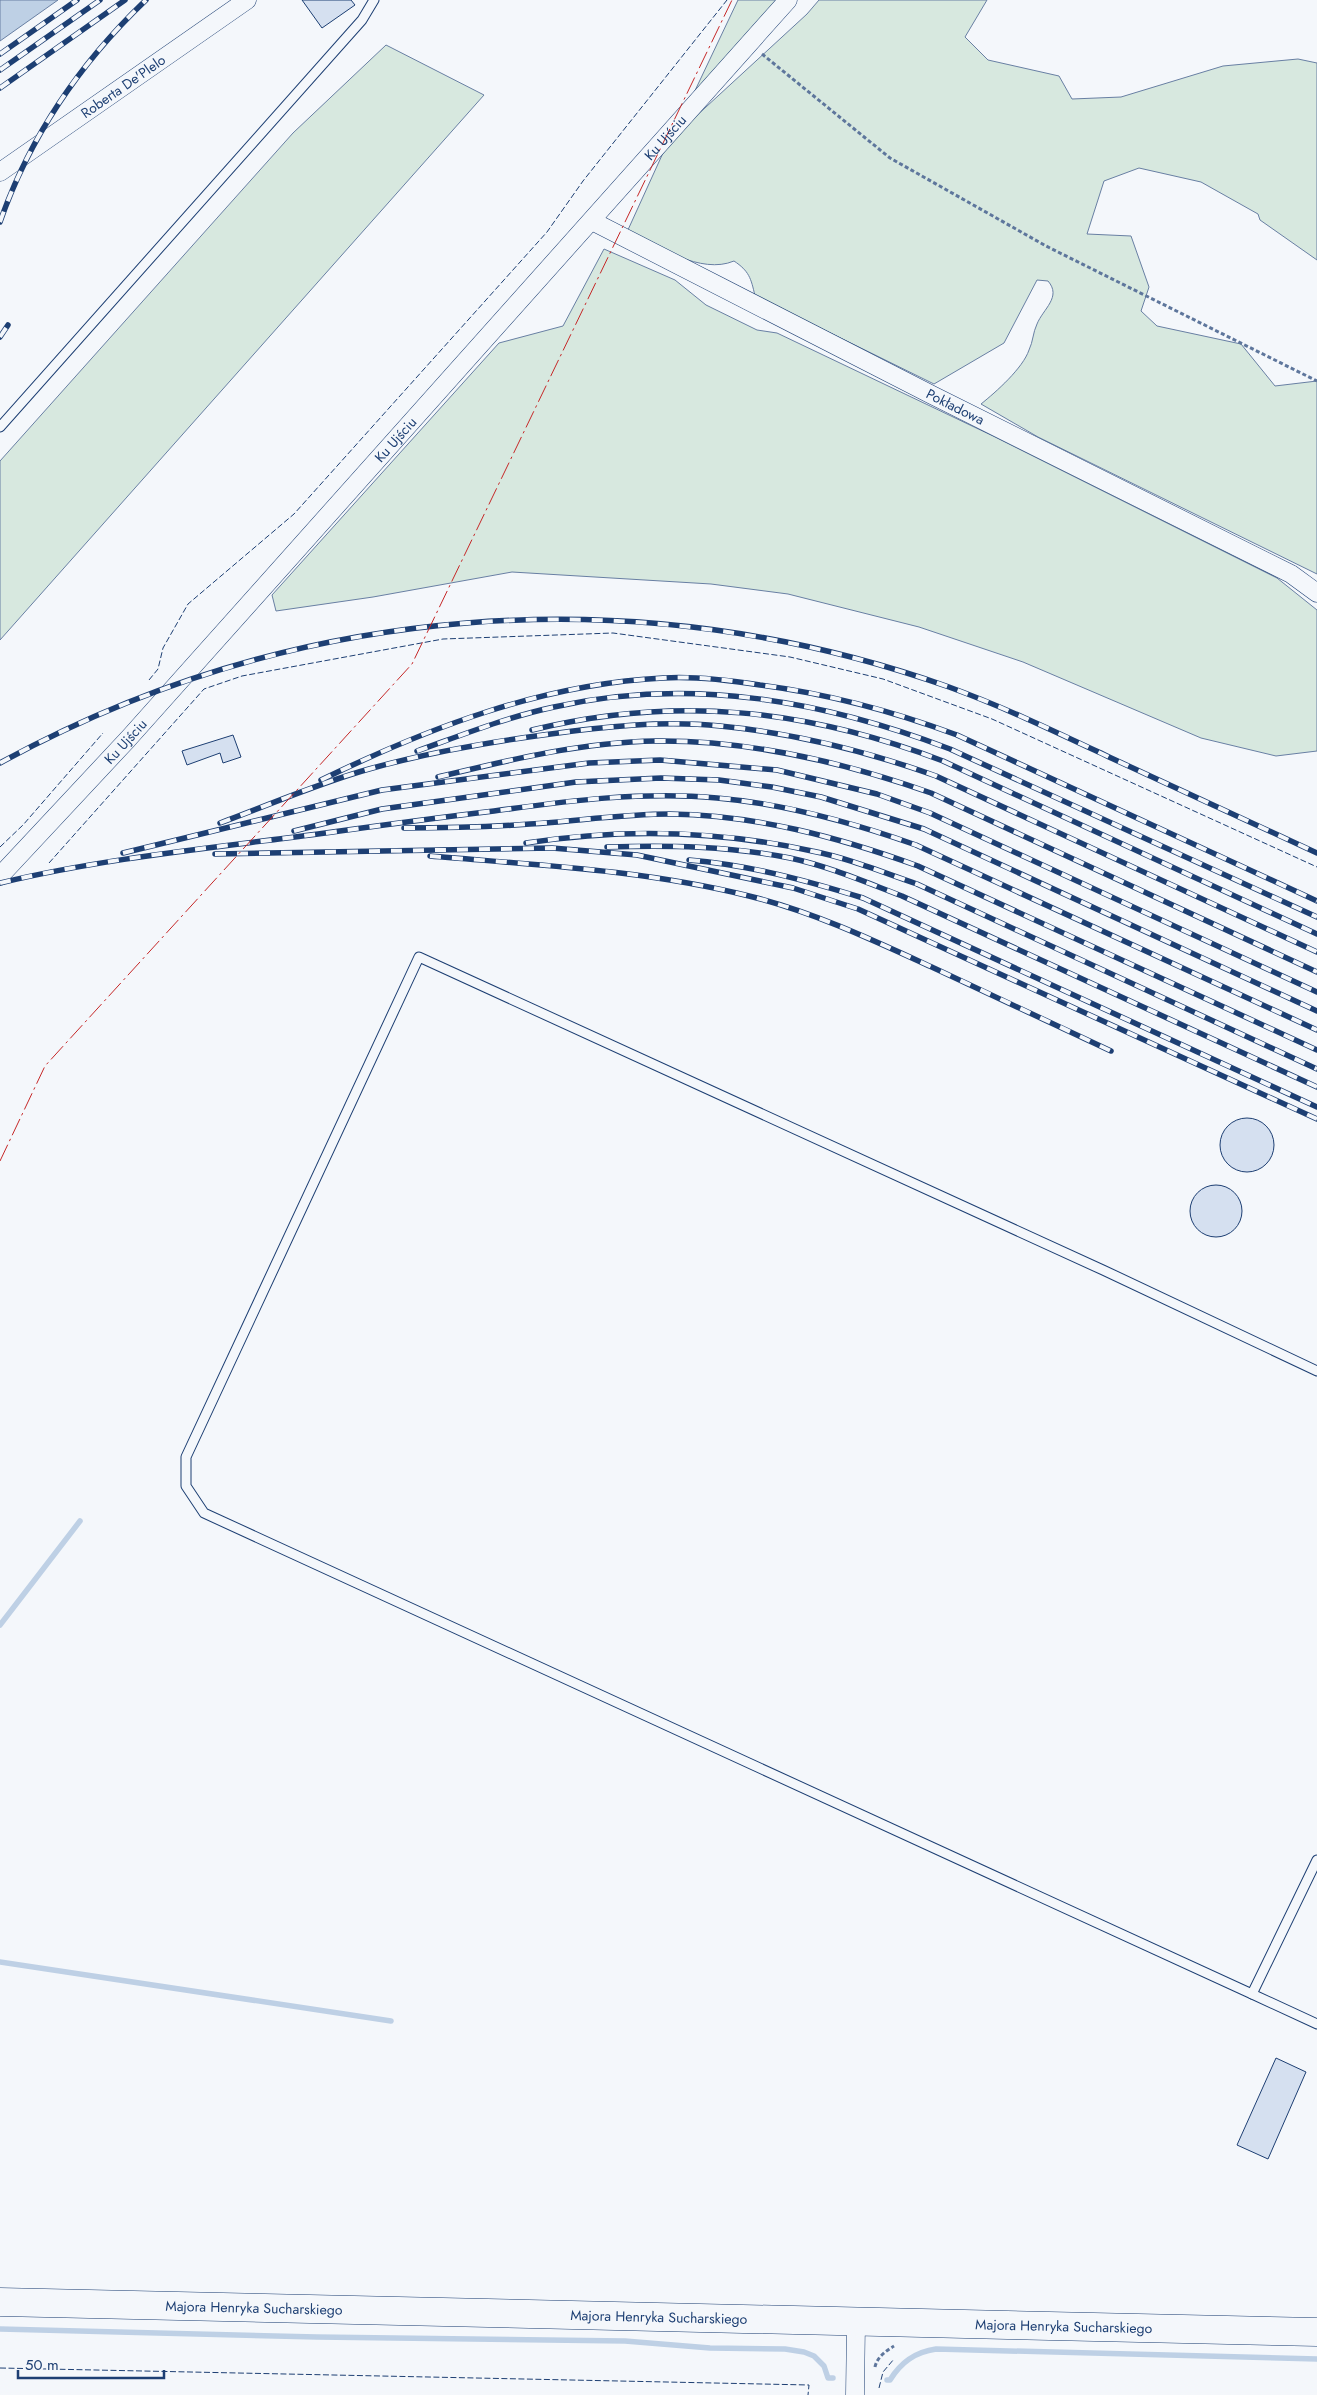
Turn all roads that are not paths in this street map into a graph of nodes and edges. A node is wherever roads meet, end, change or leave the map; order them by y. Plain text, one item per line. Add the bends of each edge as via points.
1 (247, 0) edge
2 (374, 0) edge
3 (788, 0) edge
4 (0, 172) edge
5 (592, 221) junction
6 (0, 427) edge
7 (1317, 593) edge
8 (0, 876) edge
9 (1317, 1371) edge
10 (1317, 1860) edge
11 (1252, 1994) junction
12 (1317, 2024) edge
13 (0, 2302) edge
14 (856, 2323) junction
15 (1317, 2332) edge
16 (855, 2395) edge

1 - 4 street, Roberta De'Plelo
2 - 6 lane via 362,20
3 - 5 street, Ku Ujściu
5 - 7 street, Pokładowa via 1291,574
5 - 8 street, Ku Ujściu via 128,739
9 - 11 lane via 419,957 186,1457 186,1486 204,1513
10 - 11 lane
11 - 12 lane
13 - 14 highway, Majora Henryka Sucharskiego
14 - 15 highway, Majora Henryka Sucharskiego
14 - 16 street

